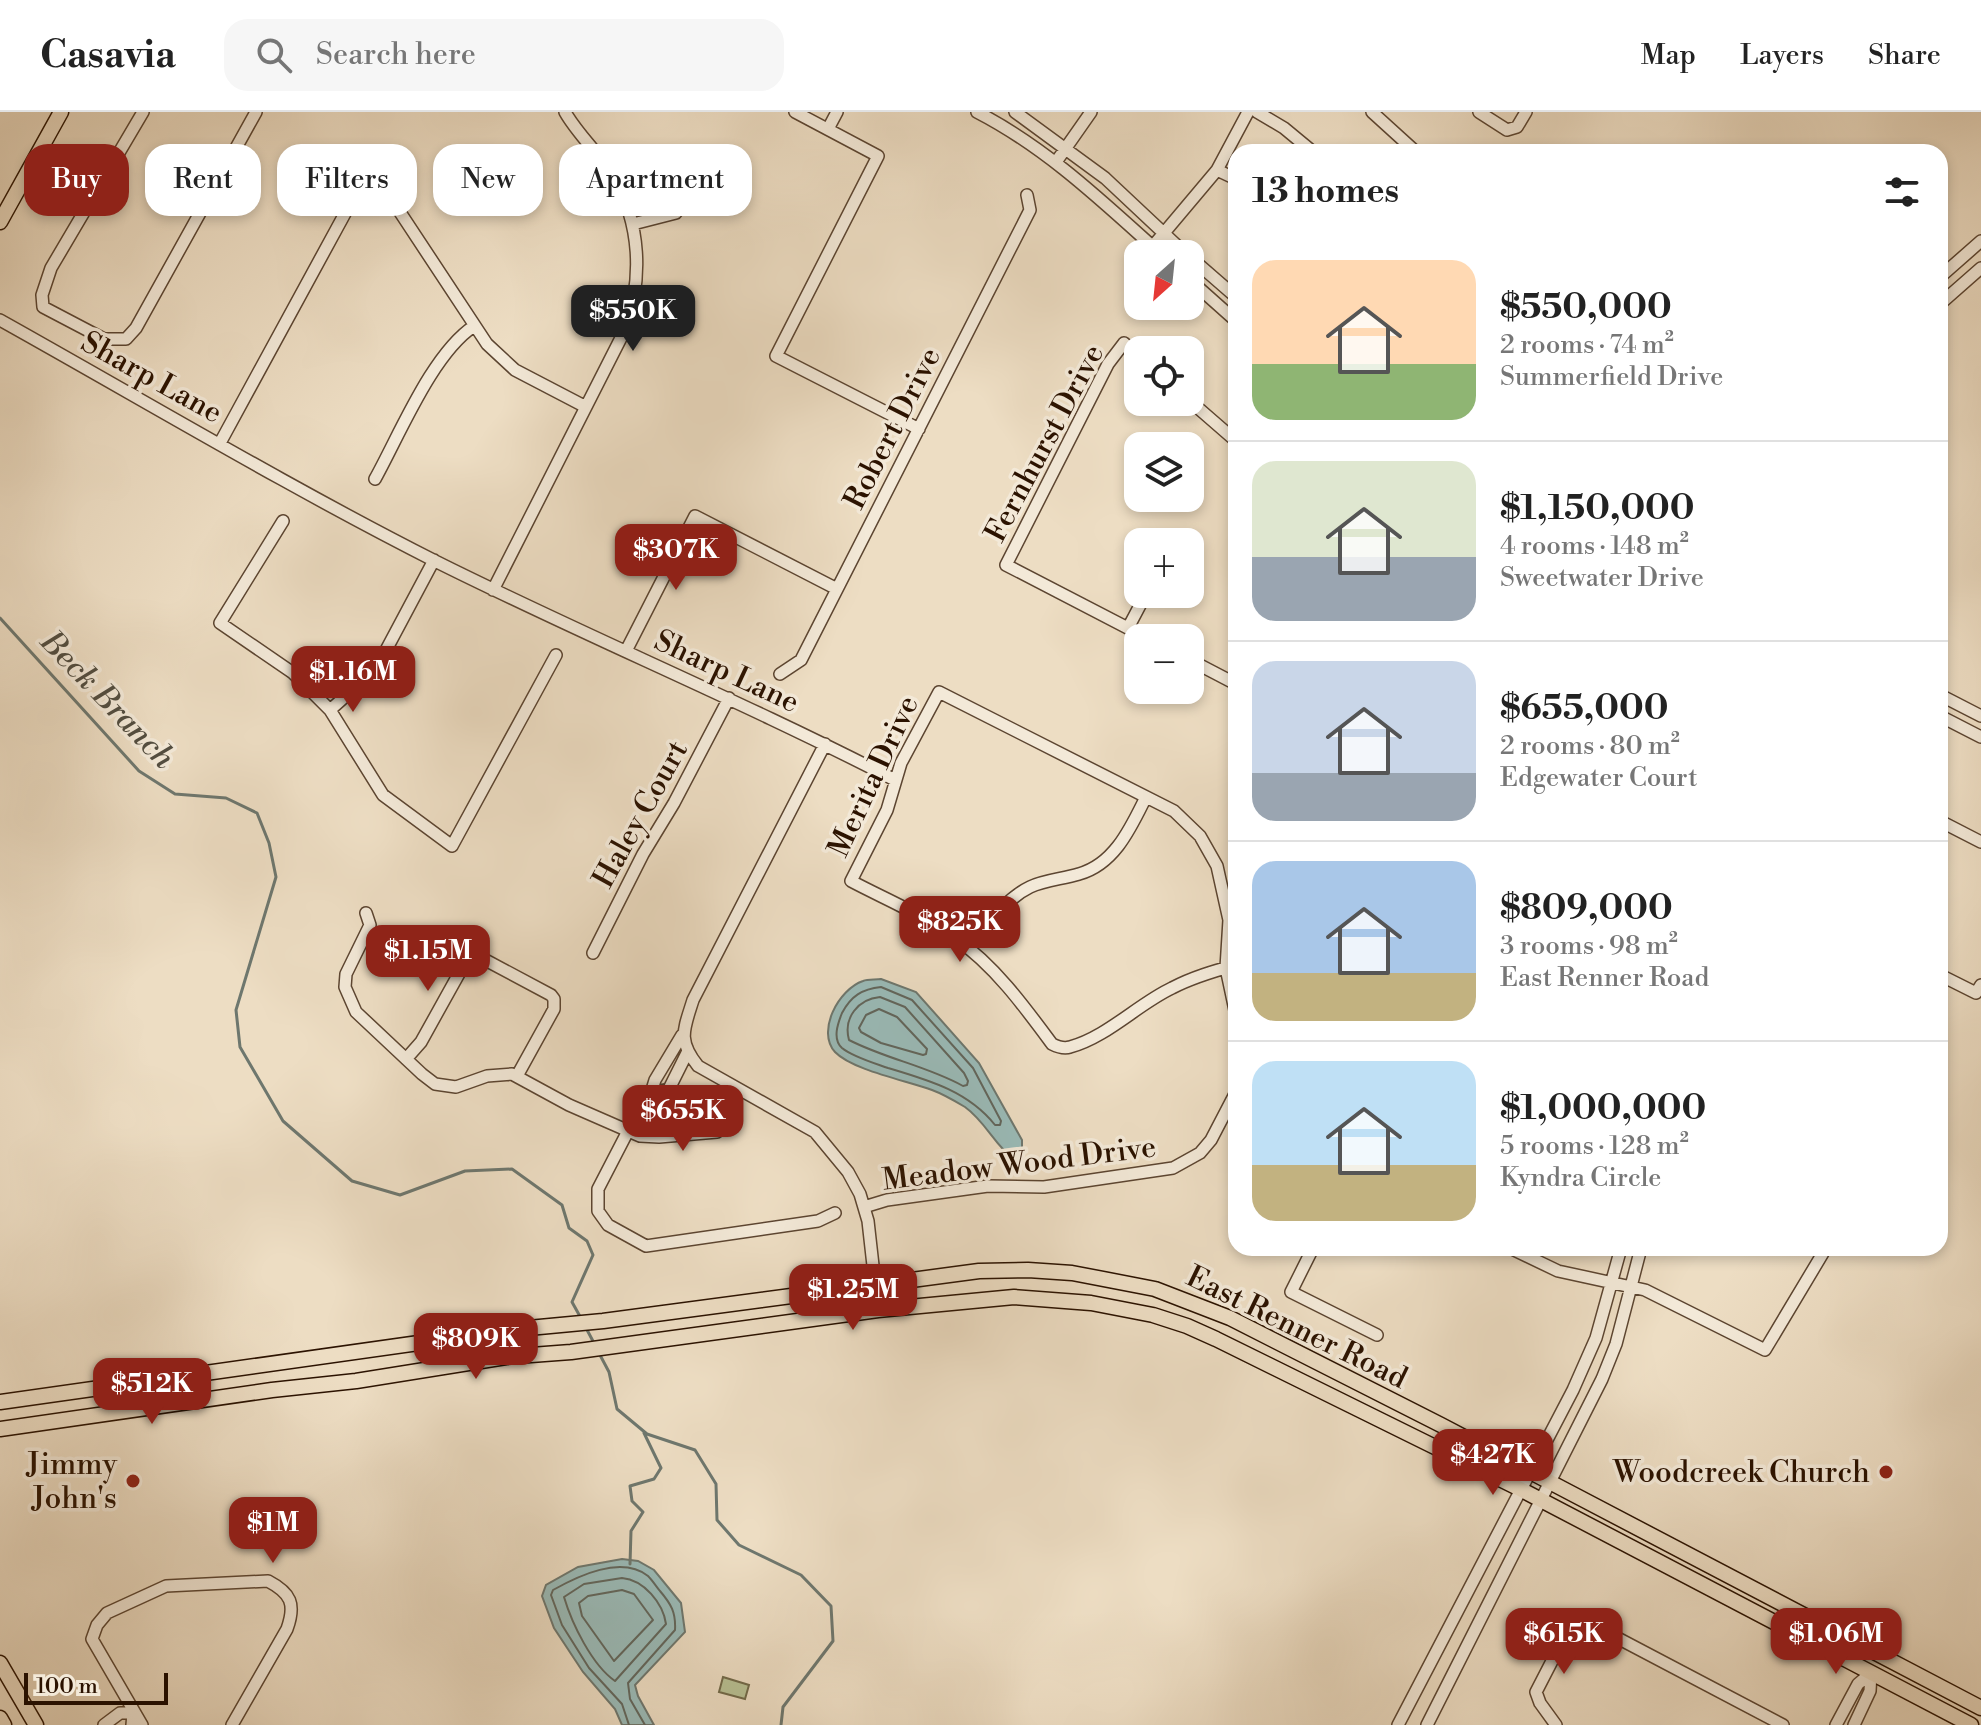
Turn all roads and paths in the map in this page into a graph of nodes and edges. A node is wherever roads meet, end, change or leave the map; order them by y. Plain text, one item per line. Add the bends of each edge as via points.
1 (61, 112) edge
2 (143, 112) edge
3 (256, 112) edge
4 (565, 112) edge
5 (795, 112) edge
6 (837, 112) edge
7 (977, 112) edge
8 (1015, 112) edge
9 (1091, 112) edge
10 (1248, 112) edge
11 (1257, 112) edge
12 (1372, 112) edge
13 (1479, 112) edge
14 (1526, 112) edge
15 (828, 129) junction
16 (1231, 144) edge
17 (1303, 144) edge
18 (1407, 144) edge
19 (1067, 148) junction
20 (1228, 149) edge
21 (1056, 162) junction
22 (1217, 170) junction
23 (1228, 175) edge
24 (1027, 195) dead end
25 (664, 216) edge
26 (0, 222) edge
27 (633, 224) junction
28 (1163, 234) junction
29 (1146, 240) edge
30 (1161, 240) edge
31 (1170, 240) edge
32 (1981, 241) edge
33 (1981, 268) edge
34 (1204, 270) edge
35 (1948, 270) edge
36 (1228, 290) edge
37 (1204, 292) edge
38 (1948, 297) edge
39 (1228, 314) edge
40 (0, 320) edge
41 (474, 326) junction
42 (1124, 343) edge
43 (586, 407) junction
44 (1204, 413) edge
45 (919, 429) junction
46 (1228, 434) edge
47 (220, 443) junction
48 (375, 479) dead end
49 (283, 521) dead end
50 (434, 560) junction
51 (837, 589) junction
52 (493, 590) junction
53 (1124, 626) edge
54 (626, 651) junction
55 (556, 655) dead end
56 (1204, 667) edge
57 (780, 674) dead end
58 (1228, 680) edge
59 (729, 698) junction
60 (1948, 699) edge
61 (330, 710) junction
62 (1980, 716) edge
63 (1948, 720) edge
64 (1976, 734) edge
65 (825, 744) junction
66 (895, 780) junction
67 (1146, 797) junction
68 (1948, 825) edge
69 (1981, 842) edge
70 (366, 913) dead end
71 (1228, 916) edge
72 (968, 948) junction
73 (593, 953) dead end
74 (1228, 968) edge
75 (1948, 979) edge
76 (1981, 985) edge
77 (682, 1035) junction
78 (687, 1053) junction
79 (406, 1059) junction
80 (517, 1076) junction
81 (651, 1093) junction
82 (1228, 1108) edge
83 (729, 1121) dead end
84 (628, 1131) junction
85 (864, 1207) junction
86 (835, 1213) dead end
87 (1309, 1256) edge
88 (1527, 1256) edge
89 (1619, 1256) edge
90 (1639, 1256) edge
91 (1821, 1256) edge
92 (1612, 1282) junction
93 (876, 1283) junction
94 (1632, 1286) junction
95 (878, 1310) junction
96 (503, 1332) junction
97 (1377, 1335) dead end
98 (506, 1357) junction
99 (178, 1379) junction
100 (0, 1402) edge
101 (180, 1403) junction
102 (0, 1429) edge
103 (1528, 1473) junction
104 (1550, 1484) junction
105 (1520, 1489) junction
106 (1542, 1501) junction
107 (1880, 1655) junction
108 (0, 1663) edge
109 (1871, 1673) junction
110 (1981, 1708) edge
111 (0, 1718) edge
112 (132, 1719) edge
113 (4, 1725) edge
114 (36, 1725) edge
115 (104, 1725) edge
116 (142, 1725) edge
117 (232, 1725) edge
118 (1398, 1725) edge
119 (1427, 1725) edge
120 (1556, 1725) edge
121 (1783, 1725) edge
122 (1836, 1725) edge
123 (1854, 1725) edge
124 (1971, 1725) edge

1 - 26 main road
2 - 3 street via 51,268 42,295 43,307 104,339 126,339 136,328
4 - 27 street via 612,175
5 - 15 street
6 - 15 street
7 - 21 street
8 - 19 street
9 - 19 street
10 - 16 street
11 - 17 street
12 - 18 street
13 - 14 street via 1507,130 1517,127
15 - 45 street via 878,156 776,356
19 - 21 street
19 - 28 street
20 - 22 street
21 - 29 street
22 - 23 street
22 - 28 street
24 - 45 street, Robert Drive via 1030,210
25 - 27 street
27 - 43 street via 637,271 630,316
28 - 30 street
28 - 31 street
32 - 35 street
33 - 38 street
34 - 36 street
37 - 39 street
40 - 47 street, Sharp Lane
41 - 43 street via 515,370
41 - 47 street via 388,194 371,187 355,195
41 - 48 street via 441,357
42 - 53 street, Fernhurst Drive via 1108,364 1006,565
43 - 52 street
44 - 46 street
45 - 51 street, Robert Drive
47 - 50 street, Sharp Lane
49 - 61 street via 220,623 293,673
50 - 52 street, Sharp Lane
50 - 61 street via 376,669
51 - 54 street via 695,516
51 - 57 street, Robert Drive via 801,660
52 - 54 street, Sharp Lane
54 - 59 street, Sharp Lane
55 - 61 street via 452,846 383,795
56 - 58 street
59 - 65 street, Sharp Lane
59 - 73 street, Haley Court
60 - 62 street
62 - 64 street
63 - 64 street
65 - 66 street
65 - 77 street, Sharp Lane via 693,1000
66 - 67 street, Merita Drive via 939,692
66 - 72 street, Merita Drive via 887,810 851,881
67 - 71 street via 1185,819 1208,847
67 - 72 street via 1114,851 1083,873 1029,887
68 - 69 street
70 - 79 street via 370,925 345,987 356,1012
72 - 74 street via 1052,1044 1067,1048 1168,989
75 - 76 street via 1976,993
77 - 78 street
77 - 81 street, Sharp Lane
78 - 81 street via 669,1089
78 - 85 street via 698,1066 815,1132 848,1172
79 - 80 street via 442,1086 463,1086 496,1074
79 - 80 street via 466,961 480,957 554,999 554,1009
80 - 84 street
81 - 84 street
82 - 85 street, Meadow Wood Drive via 1200,1153 1173,1168 1044,1187 988,1186
83 - 84 street via 717,1132 659,1137
84 - 86 street via 596,1199 608,1225 646,1246 818,1221
85 - 93 street
87 - 97 street via 1291,1292
88 - 92 street via 1558,1271
89 - 92 street
90 - 94 street
91 - 94 street via 1765,1350
92 - 94 street
92 - 103 street via 1591,1350
93 - 95 street
93 - 96 main road, East Renner Road
93 - 103 main road, East Renner Road via 1028,1270 1155,1289 1230,1318
94 - 104 street via 1602,1379
95 - 98 main road, East Renner Road
95 - 105 main road, East Renner Road via 1014,1297 1153,1315 1216,1339
96 - 98 main road
96 - 99 main road, East Renner Road
98 - 101 main road, East Renner Road
99 - 100 main road, East Renner Road
99 - 101 main road
101 - 102 main road, East Renner Road
103 - 104 main road, East Renner Road
103 - 105 street
104 - 106 street
104 - 107 main road, East Renner Road
105 - 106 main road, East Renner Road
105 - 118 street
106 - 109 main road, East Renner Road
106 - 119 street
107 - 109 main road
107 - 110 main road, East Renner Road
108 - 114 main road
109 - 122 street via 1858,1684
109 - 123 street via 1870,1691
109 - 124 main road, East Renner Road
111 - 113 main road
112 - 115 street via 120,1713
112 - 116 street
112 - 117 street via 92,1639 107,1613 166,1586 268,1581 292,1600 292,1614
120 - 121 street via 1536,1692 1570,1626 1578,1622 1589,1623

